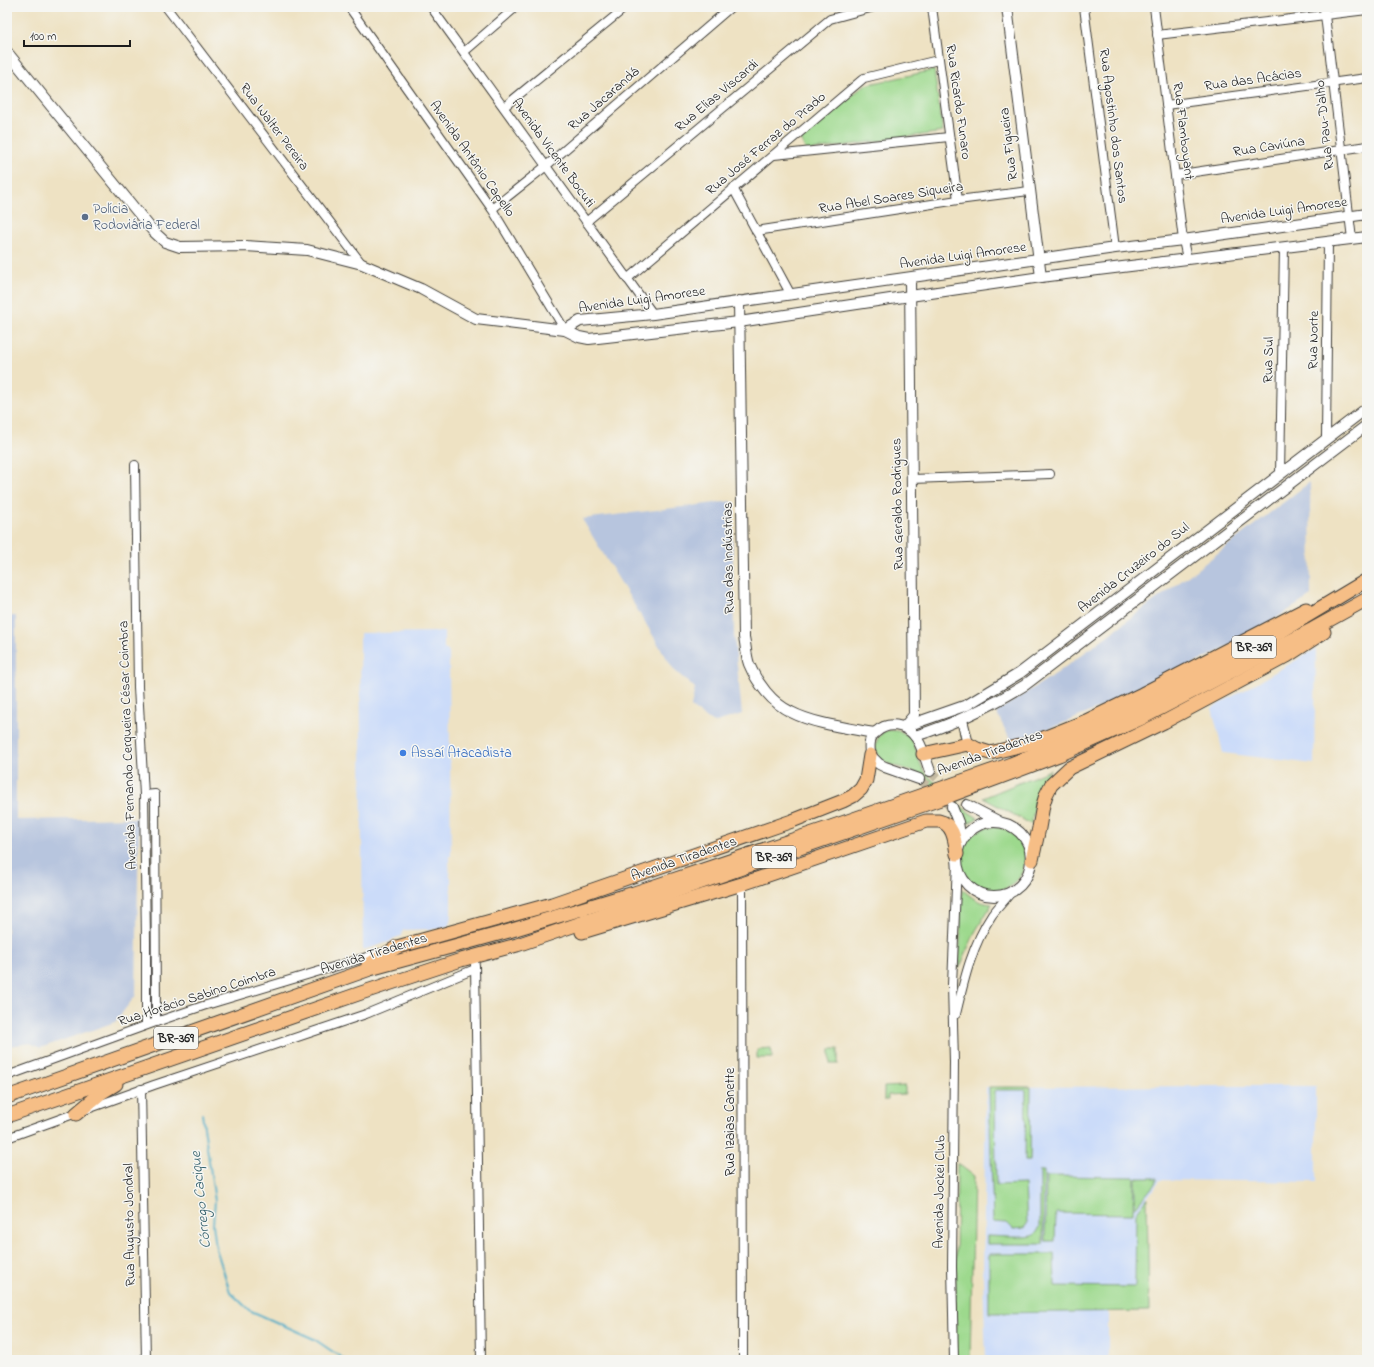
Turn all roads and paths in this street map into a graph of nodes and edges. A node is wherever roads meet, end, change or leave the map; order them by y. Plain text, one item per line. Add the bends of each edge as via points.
1 (166, 7) edge
2 (349, 7) edge
3 (432, 7) edge
4 (516, 7) edge
5 (626, 7) edge
6 (731, 7) edge
7 (874, 7) edge
8 (932, 7) edge
9 (1007, 7) edge
10 (1084, 7) edge
11 (1154, 7) edge
12 (1367, 10) edge
13 (1324, 11) edge
14 (1157, 35) junction
15 (7, 52) edge
16 (464, 52) junction
17 (938, 60) junction
18 (1367, 78) edge
19 (1334, 82) junction
20 (1166, 105) junction
21 (504, 107) junction
22 (949, 137) junction
23 (795, 138) junction
24 (1367, 146) edge
25 (1341, 149) junction
26 (800, 152) junction
27 (774, 155) junction
28 (546, 166) junction
29 (1175, 175) junction
30 (733, 188) junction
31 (1029, 191) junction
32 (958, 200) junction
33 (492, 209) junction
34 (1367, 214) edge
35 (1348, 216) junction
36 (586, 222) junction
37 (756, 231) junction
38 (1367, 237) edge
39 (1352, 239) junction
40 (1183, 240) junction
41 (1328, 242) junction
42 (1284, 247) junction
43 (1115, 248) junction
44 (1038, 259) junction
45 (1187, 259) junction
46 (362, 264) junction
47 (910, 278) junction
48 (1041, 278) junction
49 (627, 279) junction
50 (791, 295) junction
51 (910, 296) junction
52 (739, 301) junction
53 (652, 314) junction
54 (739, 322) junction
55 (565, 330) junction
56 (1367, 408) edge
57 (1367, 425) edge
58 (1326, 439) junction
59 (135, 465) dead end
60 (1050, 474) dead end
61 (1280, 474) junction
62 (912, 479) junction
63 (1362, 583) edge
64 (1367, 599) edge
65 (1029, 667) junction
66 (1030, 681) junction
67 (962, 720) junction
68 (904, 727) junction
69 (874, 734) junction
70 (915, 736) junction
71 (968, 744) junction
72 (923, 754) junction
73 (870, 755) junction
74 (930, 771) tunnel mouth
75 (919, 779) tunnel mouth
76 (144, 795) junction
77 (967, 805) tunnel mouth
78 (952, 807) tunnel mouth
79 (998, 821) junction
80 (958, 853) junction
81 (1032, 860) junction
82 (742, 884) junction
83 (1012, 891) junction
84 (634, 893) junction
85 (552, 904) junction
86 (517, 945) junction
87 (397, 948) junction
88 (476, 963) junction
89 (345, 979) junction
90 (156, 1022) junction
91 (953, 1024) junction
92 (146, 1025) junction
93 (160, 1063) junction
94 (7, 1076) edge
95 (141, 1089) junction
96 (7, 1097) edge
97 (76, 1114) junction
98 (7, 1116) edge
99 (7, 1138) edge
100 (146, 1360) edge
101 (481, 1360) edge
102 (743, 1360) edge
103 (954, 1360) edge

1 - 46 street, Rua Walter Pereira
2 - 33 street, Avenida Antônio Capello
3 - 16 street, Avenida Vicente Bocuti
4 - 16 street
5 - 21 street
6 - 28 street, Rua Jacarandá
7 - 36 street, Rua Elias Viscardi via 830,19
8 - 17 street, Rua Ricardo Funaro
9 - 31 street, Rua Figueira
10 - 43 street, Rua Agostinho dos Santos
11 - 14 street, Rua Flamboyant
12 - 13 street
13 - 14 street
13 - 19 street, Rua Pau-D'alho
14 - 20 street, Rua Flamboyant
15 - 46 street, Avenida Luigi Amorese via 152,231 165,242 180,248 245,246 307,250
16 - 21 street, Avenida Vicente Bocuti
17 - 22 street, Rua Ricardo Funaro
17 - 23 street, Rua José Ferraz do Prado via 864,78
18 - 19 street, Rua das Acácias
19 - 20 street, Rua das Acácias
19 - 25 street, Rua Pau-D'alho
20 - 29 street, Rua Flamboyant
21 - 28 street, Avenida Vicente Bocuti
22 - 26 street
22 - 32 street, Rua Ricardo Funaro
23 - 26 street
23 - 27 street, Rua José Ferraz do Prado
24 - 25 street, Rua Caviúna
25 - 29 street, Rua Caviúna
25 - 35 street, Rua Pau-D'alho
26 - 27 street
27 - 30 street, Rua José Ferraz do Prado
28 - 33 street, Rua Jacarandá
28 - 36 street, Avenida Vicente Bocuti
29 - 40 street, Rua Flamboyant
30 - 37 street
30 - 49 street, Rua José Ferraz do Prado
31 - 32 street, Rua Abel Soares Siqueira
31 - 44 street, Rua Figueira
32 - 37 street, Rua Abel Soares Siqueira
33 - 55 street, Avenida Antônio Capello
34 - 35 street, Avenida Luigi Amorese
35 - 39 street, Rua Pau-D'alho
35 - 40 street, Avenida Luigi Amorese
36 - 49 street, Avenida Vicente Bocuti
37 - 50 street
38 - 39 street, Avenida Luigi Amorese
39 - 41 street, Avenida Luigi Amorese
40 - 43 street, Avenida Luigi Amorese
40 - 45 street, Rua Flamboyant
41 - 42 street, Avenida Luigi Amorese
41 - 58 street, Rua Norte
42 - 45 street, Avenida Luigi Amorese
42 - 61 street, Rua Sul
43 - 44 street, Avenida Luigi Amorese
44 - 47 street, Avenida Luigi Amorese
44 - 48 street, Rua Figueira
45 - 48 street, Avenida Luigi Amorese
46 - 55 street, Avenida Luigi Amorese via 421,289 476,319
47 - 50 street, Avenida Luigi Amorese
47 - 51 street, Rua Geraldo Rodrigues
48 - 51 street, Avenida Luigi Amorese
49 - 53 street, Avenida Vicente Bocuti
50 - 52 street, Avenida Luigi Amorese
51 - 54 street, Avenida Luigi Amorese
51 - 62 street, Rua Geraldo Rodrigues
52 - 53 street, Avenida Luigi Amorese
52 - 54 street, Rua das Indústrias
53 - 55 street, Avenida Luigi Amorese via 580,321
54 - 55 street, Avenida Luigi Amorese via 588,339
54 - 69 street, Rua das Indústrias via 744,637 749,662 755,677 765,690 776,702 791,712 817,721
56 - 58 street, Avenida Cruzeiro do Sul
57 - 66 street, Avenida Cruzeiro do Sul
58 - 61 street, Avenida Cruzeiro do Sul
59 - 76 street, Avenida Fernando Cerqueira César Coimbra via 138,687
60 - 62 street
61 - 65 street, Avenida Cruzeiro do Sul
62 - 68 street, Rua Geraldo Rodrigues via 914,715
63 - 71 highway via 1296,613 1142,694 1031,743 990,753
63 - 84 highway, Avenida Tiradentes / BR-369 via 1197,679 1084,734 1011,764 921,796
64 - 81 highway via 1341,621 1287,656 1164,722 1069,768 1051,785 1046,795
64 - 86 highway, Avenida Tiradentes / BR-369 via 1142,718 1059,755 726,874
65 - 66 street
65 - 68 street, Avenida Cruzeiro do Sul via 967,705
66 - 67 street, Avenida Cruzeiro do Sul via 996,703
67 - 70 street, Avenida Cruzeiro do Sul
67 - 71 street
68 - 69 street via 890,725 882,727
68 - 70 street
69 - 73 street via 870,741
70 - 72 street
71 - 72 highway
72 - 74 street
73 - 75 street via 885,768
73 - 85 highway via 866,780 861,789 843,801
76 - 90 street via 155,794
76 - 92 street, Avenida Fernando Cerqueira César Coimbra
77 - 79 street
78 - 80 street via 958,822
79 - 80 street via 976,826 965,835
79 - 81 street via 1011,825 1023,834 1030,846
80 - 82 highway via 953,833 949,828 940,821 926,821
80 - 83 street via 958,870 966,883 977,892 998,896
80 - 91 street, Avenida Jockei Club via 952,985
81 - 83 street via 1026,878
82 - 86 highway via 569,936
82 - 102 street, Rua Izaias Canette
83 - 91 street, Avenida Jockei Club via 992,916 976,945 966,972
84 - 85 highway
84 - 89 highway, Avenida Tiradentes / BR-369 via 370,969
85 - 87 highway
86 - 88 highway, Avenida Tiradentes / BR-369
87 - 89 highway
87 - 90 street, Rua Horácio Sabino Coimbra
88 - 93 highway, Avenida Tiradentes / BR-369 via 361,993
88 - 95 street via 366,1014
88 - 101 street
89 - 96 highway, Avenida Tiradentes / BR-369
90 - 92 street, Rua Horácio Sabino Coimbra
91 - 103 street, Avenida Jockei Club
92 - 94 street, Rua Horácio Sabino Coimbra
93 - 97 highway via 109,1087
93 - 98 highway, Avenida Tiradentes / BR-369
95 - 97 street
95 - 100 street, Rua Augusto Jondral
97 - 99 street

